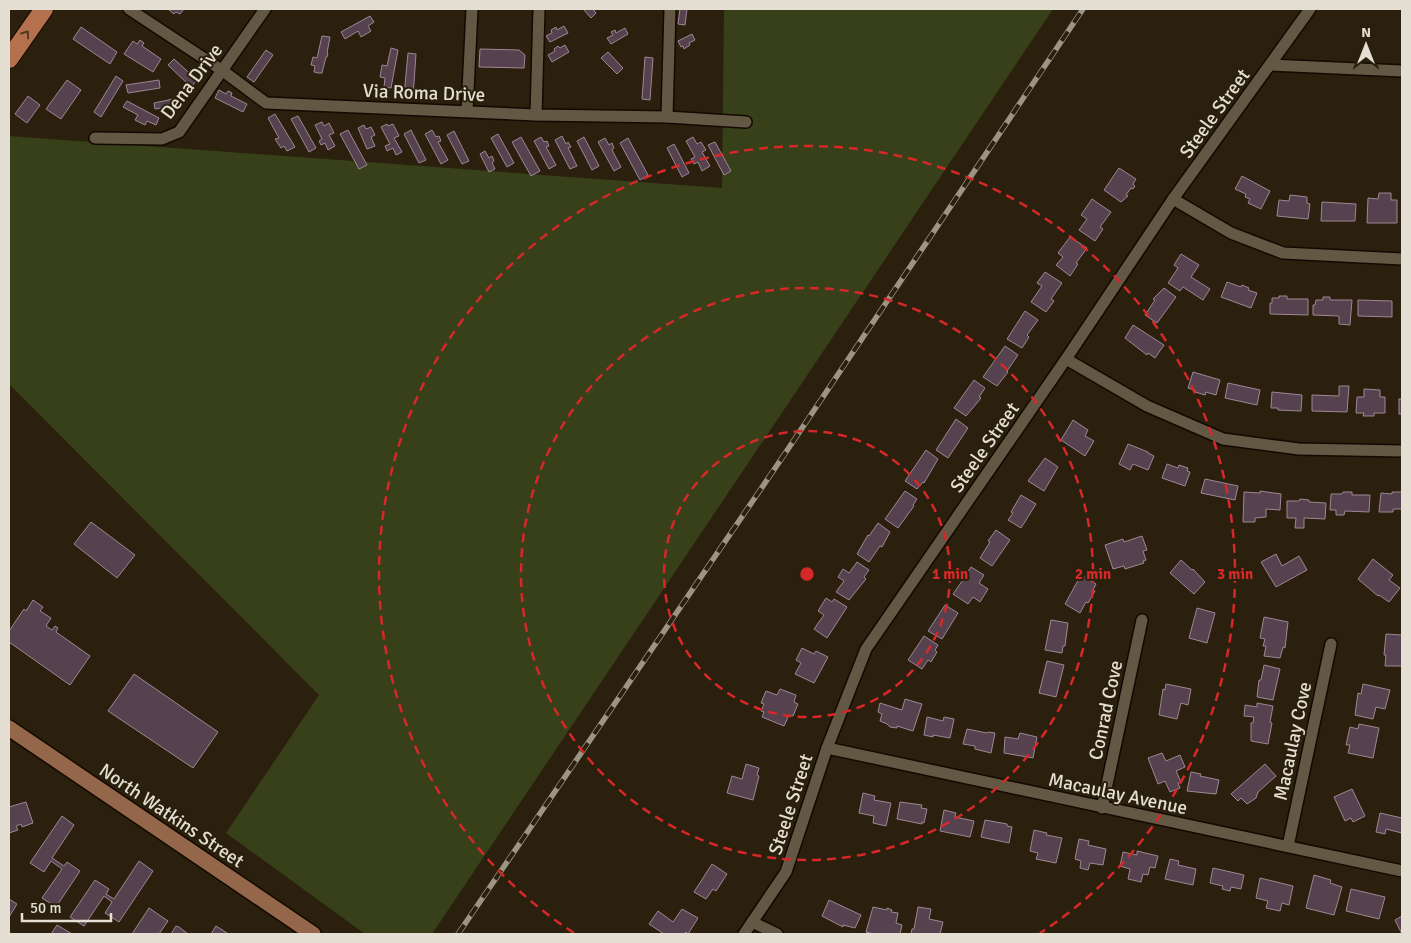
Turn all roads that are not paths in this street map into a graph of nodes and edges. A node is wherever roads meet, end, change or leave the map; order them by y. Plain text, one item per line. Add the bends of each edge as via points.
1 (44, 9) edge
2 (129, 9) edge
3 (265, 9) edge
4 (472, 9) edge
5 (539, 9) edge
6 (670, 9) edge
7 (1310, 9) edge
8 (9, 59) edge
9 (1270, 65) junction
10 (1402, 70) edge
11 (222, 71) junction
12 (467, 111) junction
13 (536, 115) junction
14 (666, 117) junction
15 (746, 122) dead end
16 (95, 138) dead end
17 (1173, 199) junction
18 (1402, 259) edge
19 (1066, 359) junction
20 (1402, 450) edge
21 (1142, 620) dead end
22 (1331, 644) dead end
23 (9, 728) edge
24 (827, 748) junction
25 (1102, 808) junction
26 (1288, 846) junction
27 (1402, 871) edge
28 (752, 922) junction
29 (313, 934) edge
30 (744, 934) edge
31 (777, 934) edge

8 -> 1 highway
2 - 11 street, Via Roma Drive
3 - 11 street, Dena Drive
4 - 12 street
5 - 13 street
6 - 14 street
7 - 9 street, Steele Street
9 - 10 street
9 - 17 street, Steele Street
11 - 12 street, Via Roma Drive via 266,103
11 - 16 street, Dena Drive via 179,132 162,139
12 - 13 street, Via Roma Drive
13 - 14 street, Via Roma Drive
14 - 15 street, Via Roma Drive
17 - 18 street via 1231,233 1284,253
17 - 19 street, Steele Street
19 - 20 street via 1147,406 1223,438 1299,449
19 - 24 street, Steele Street via 866,649
21 - 25 street, Conrad Cove
22 - 26 street, Macaulay Cove
23 - 29 main road, North Watkins Street
24 - 25 street, Macaulay Avenue
24 - 28 street, Steele Street via 786,872
25 - 26 street, Macaulay Avenue
26 - 27 street, Macaulay Avenue
28 - 30 street, Steele Street
28 - 31 street

